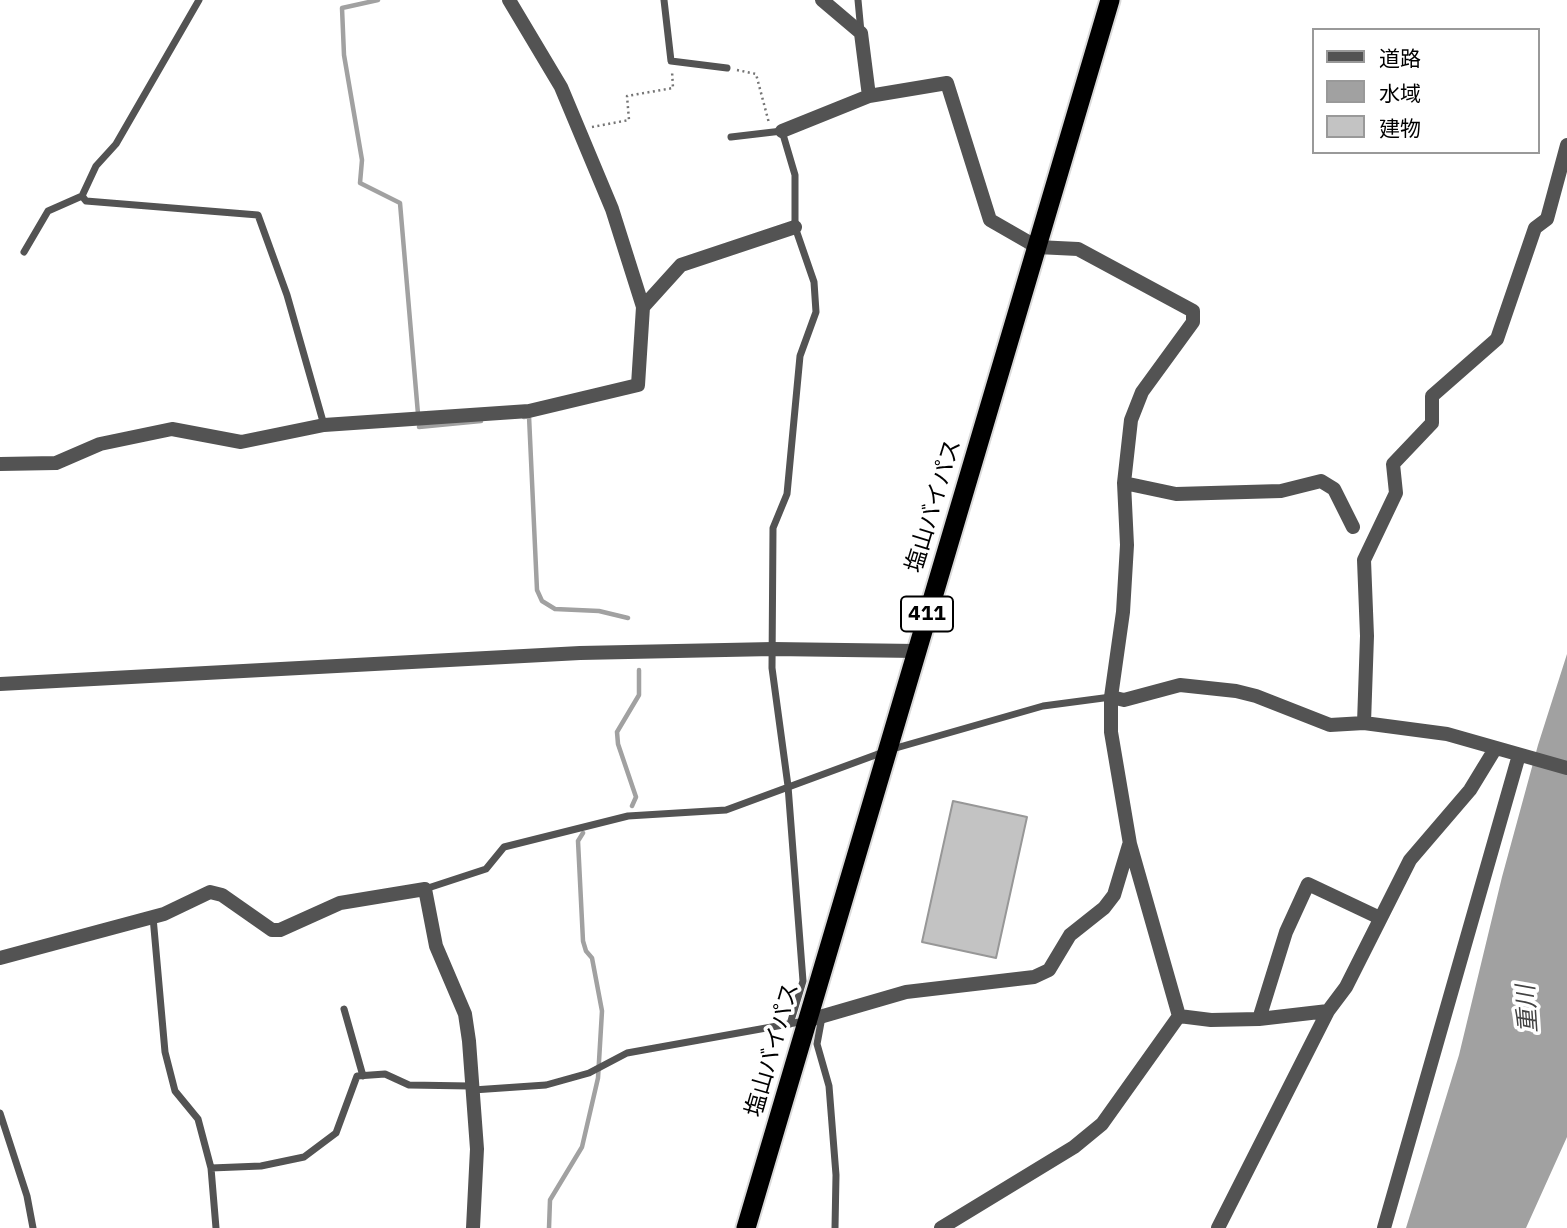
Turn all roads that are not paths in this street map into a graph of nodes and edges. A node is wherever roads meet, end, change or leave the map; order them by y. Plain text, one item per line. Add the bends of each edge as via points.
1 (199, 0) edge
2 (509, 0) edge
3 (664, 0) edge
4 (822, 0) edge
5 (858, 0) edge
6 (1110, 0) edge
7 (862, 33) junction
8 (727, 68) road end
9 (869, 96) junction
10 (777, 131) junction
11 (731, 137) dead end
12 (1567, 145) edge
13 (82, 196) junction
14 (795, 227) junction
15 (1037, 247) junction
16 (24, 252) dead end
17 (643, 307) junction
18 (324, 425) junction
19 (0, 464) edge
20 (1124, 483) junction
21 (1353, 527) dead end
22 (773, 649) junction
23 (916, 651) junction
24 (0, 684) edge
25 (1111, 697) junction
26 (1364, 723) junction
27 (1496, 749) junction
28 (889, 750) junction
29 (1519, 755) junction
30 (1567, 768) edge
31 (788, 786) junction
32 (1130, 844) junction
33 (425, 889) junction
34 (153, 917) junction
35 (1380, 918) junction
36 (0, 958) edge
37 (344, 1009) dead end
38 (1328, 1011) junction
39 (1179, 1016) junction
40 (1259, 1019) junction
41 (806, 1020) junction
42 (363, 1076) junction
43 (471, 1088) junction
44 (0, 1113) edge
45 (211, 1168) junction
46 (33, 1228) edge
47 (216, 1228) edge
48 (473, 1228) edge
49 (746, 1228) edge
50 (835, 1228) edge
51 (941, 1228) edge
52 (1219, 1228) edge
53 (1384, 1228) edge

1 - 13 lane
2 - 17 street via 561,87 580,129
3 - 8 lane via 671,61
4 - 7 street
5 - 7 lane
6 - 15 highway, 塩山バイパス / 411
7 - 9 street
9 - 10 street
9 - 15 street via 947,83 990,220
10 - 11 lane
10 - 14 lane via 795,174
12 - 26 street via 1547,219 1535,228 1497,339 1432,396 1432,422 1393,464 1396,493 1364,560
13 - 16 lane via 48,211
13 - 18 lane via 86,201 258,215 287,295
14 - 17 street via 681,265
14 - 22 lane via 814,282 816,312 800,356 787,494 773,528
15 - 20 street via 1079,250 1193,311 1193,322 1142,393 1131,420
15 - 23 highway, 塩山バイパス / 411
17 - 18 street via 638,385 529,411
18 - 19 street via 241,442 172,429 100,444 56,463
20 - 21 street via 1176,495 1281,491 1321,481 1334,489
20 - 25 street via 1127,545
22 - 23 street
22 - 24 street via 580,653
22 - 31 lane
23 - 28 highway, 塩山バイパス / 411
25 - 26 street via 1124,700 1180,685 1256,696 1330,725
25 - 28 lane via 1043,706
25 - 32 street via 1111,732
26 - 27 street via 1447,734
27 - 29 street
27 - 35 street via 1470,790 1410,860
28 - 31 lane
28 - 41 highway, 塩山バイパス / 411
29 - 30 street
29 - 53 street
31 - 33 lane via 726,810 628,816 504,847 486,869
31 - 41 lane
32 - 39 street
32 - 41 street via 1114,895 1070,935 1049,970 1034,977 906,992
33 - 34 street via 340,903 280,930 272,930 222,895 210,892
33 - 43 street via 436,946 465,1014
34 - 36 street
34 - 45 lane via 165,1052 175,1091 198,1119
35 - 38 street via 1346,987
35 - 40 street via 1308,884 1286,932
37 - 42 lane
38 - 40 street
38 - 52 street
39 - 40 street
39 - 51 street via 1102,1124 1074,1147
41 - 43 lane via 627,1053 589,1073 533,1087
41 - 49 highway, 塩山バイパス / 411
41 - 50 lane via 829,1086
42 - 43 lane via 384,1074 409,1085
42 - 45 lane via 357,1076 336,1133 304,1157 261,1166
43 - 48 street via 477,1149
44 - 46 lane
45 - 47 lane

